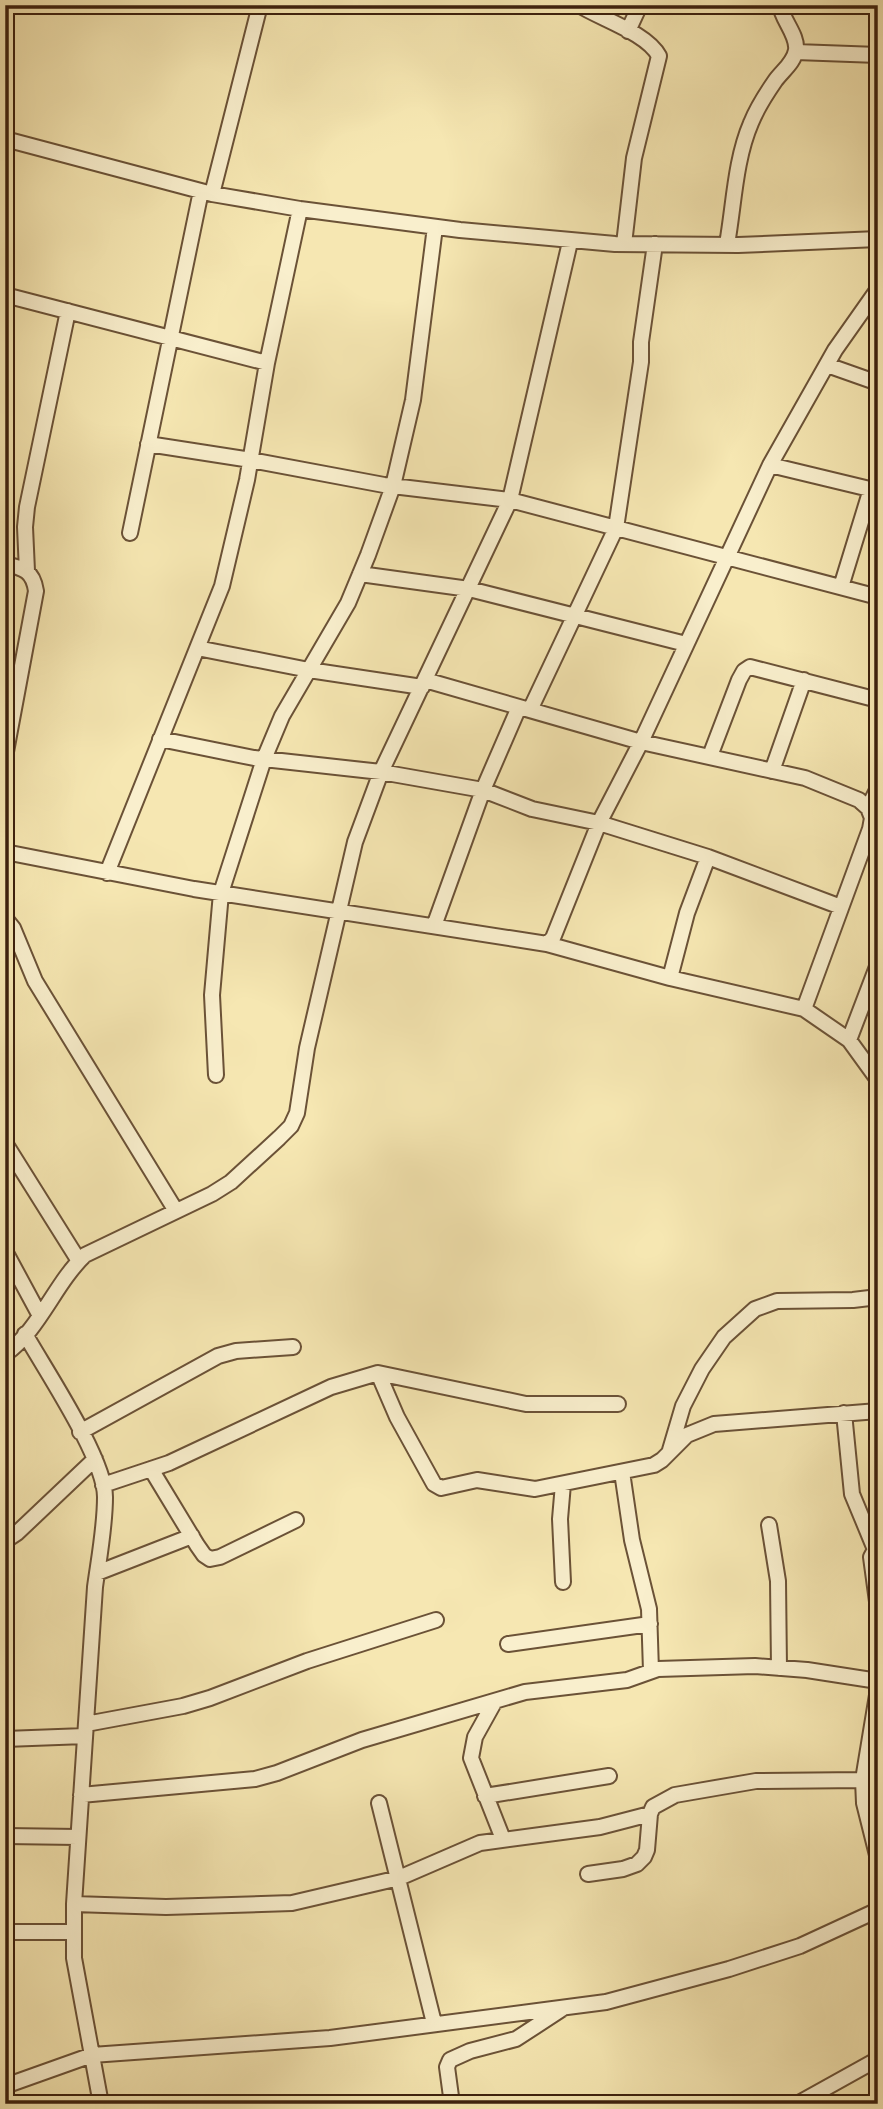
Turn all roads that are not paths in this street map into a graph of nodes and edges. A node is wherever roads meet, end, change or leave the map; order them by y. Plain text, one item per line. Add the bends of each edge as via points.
1 (260, 5) edge
2 (579, 5) edge
3 (640, 5) edge
4 (780, 5) edge
5 (628, 31) junction
6 (796, 52) junction
7 (878, 55) edge
8 (6, 142) edge
9 (207, 192) junction
10 (300, 209) junction
11 (435, 227) junction
12 (878, 239) edge
13 (570, 242) junction
14 (624, 244) junction
15 (655, 244) junction
16 (727, 244) junction
17 (878, 289) edge
18 (5, 295) edge
19 (68, 311) junction
20 (169, 337) junction
21 (267, 363) junction
22 (827, 365) junction
23 (878, 383) edge
24 (148, 444) junction
25 (251, 460) junction
26 (770, 465) junction
27 (393, 486) junction
28 (874, 490) edge
29 (510, 500) junction
30 (616, 527) junction
31 (130, 533) dead end
32 (726, 556) junction
33 (5, 564) edge
34 (27, 571) junction
35 (360, 574) junction
36 (841, 587) junction
37 (468, 589) junction
38 (878, 597) edge
39 (575, 614) junction
40 (686, 644) junction
41 (197, 648) junction
42 (309, 670) junction
43 (804, 680) junction
44 (423, 683) junction
45 (878, 700) edge
46 (525, 708) junction
47 (160, 739) junction
48 (641, 742) junction
49 (710, 756) junction
50 (5, 757) edge
51 (264, 759) junction
52 (772, 771) junction
53 (381, 772) junction
54 (878, 788) edge
55 (483, 790) junction
56 (869, 808) junction
57 (599, 822) junction
58 (5, 852) edge
59 (708, 857) junction
60 (107, 873) junction
61 (221, 893) junction
62 (841, 907) junction
63 (337, 913) junction
64 (5, 918) edge
65 (434, 926) junction
66 (547, 944) junction
67 (878, 964) edge
68 (670, 978) junction
69 (804, 1009) junction
70 (849, 1040) junction
71 (216, 1075) dead end
72 (878, 1080) edge
73 (5, 1143) edge
74 (176, 1211) junction
75 (5, 1251) edge
76 (79, 1261) junction
77 (878, 1297) edge
78 (39, 1314) junction
79 (25, 1334) junction
80 (293, 1347) dead end
81 (5, 1354) edge
82 (378, 1373) junction
83 (618, 1404) dead end
84 (878, 1411) edge
85 (844, 1413) junction
86 (80, 1432) junction
87 (669, 1453) junction
88 (94, 1459) junction
89 (151, 1469) junction
90 (622, 1472) junction
91 (563, 1484) junction
92 (103, 1485) junction
93 (296, 1520) dead end
94 (769, 1525) dead end
95 (192, 1536) junction
96 (5, 1541) edge
97 (876, 1545) edge
98 (97, 1573) junction
99 (564, 1582) dead end
100 (878, 1609) edge
101 (436, 1620) dead end
102 (650, 1624) junction
103 (508, 1644) dead end
104 (779, 1668) junction
105 (650, 1671) junction
106 (878, 1681) edge
107 (878, 1689) edge
108 (495, 1701) junction
109 (85, 1730) junction
110 (5, 1739) edge
111 (609, 1776) dead end
112 (863, 1780) junction
113 (81, 1795) junction
114 (485, 1796) junction
115 (379, 1803) dead end
116 (650, 1814) junction
117 (5, 1836) edge
118 (78, 1837) junction
119 (503, 1839) junction
120 (878, 1859) edge
121 (588, 1874) dead end
122 (399, 1878) junction
123 (74, 1904) junction
124 (878, 1910) edge
125 (5, 1932) edge
126 (74, 1932) junction
127 (566, 2007) junction
128 (435, 2023) junction
129 (92, 2055) junction
130 (878, 2059) edge
131 (5, 2086) edge
132 (821, 2098) edge
133 (101, 2104) edge
134 (452, 2104) edge
135 (797, 2104) edge

1 - 9 street
2 - 5 street
3 - 5 street
4 - 6 street
5 - 14 street via 659,56 634,158
6 - 7 street
6 - 16 street via 760,103 744,139
8 - 9 street
9 - 10 street
9 - 20 street
10 - 11 street
10 - 21 street
11 - 13 street
11 - 27 street via 413,400
12 - 16 street
13 - 14 street
13 - 29 street
14 - 15 street
15 - 16 street
15 - 30 street
17 - 22 street
18 - 19 street
19 - 20 street
19 - 34 street via 27,507
20 - 21 street
20 - 24 street
21 - 25 street
22 - 23 street
22 - 26 street
24 - 25 street
24 - 31 street
25 - 27 street
25 - 41 street via 222,586
26 - 28 street
26 - 32 street
27 - 29 street
27 - 35 street
28 - 36 street
29 - 30 street
29 - 37 street
30 - 32 street
30 - 39 street
32 - 36 street
32 - 40 street
33 - 34 street
34 - 50 street via 36,591
35 - 37 street
35 - 42 street
36 - 38 street
37 - 39 street
37 - 44 street
39 - 40 street
39 - 46 street
40 - 48 street
41 - 42 street
41 - 47 street
42 - 44 street
42 - 51 street
43 - 45 street
43 - 49 street via 757,668 744,671
43 - 52 street
44 - 46 street
44 - 53 street
46 - 48 street
46 - 55 street
47 - 51 street
47 - 60 street
48 - 49 street
48 - 57 street
49 - 52 street
51 - 53 street
51 - 61 street
52 - 56 street via 805,778
53 - 55 street
53 - 63 street via 355,842
54 - 56 street
55 - 57 street via 532,809
55 - 65 street
56 - 62 street via 870,829
57 - 59 street
57 - 66 street
58 - 60 street
59 - 62 street
59 - 68 street via 687,912
60 - 61 street
61 - 63 street
61 - 71 street via 212,995
62 - 69 street
63 - 65 street
63 - 74 street via 291,1126 231,1182
64 - 74 street via 35,981
65 - 66 street
66 - 68 street
67 - 70 street
68 - 69 street
69 - 70 street
70 - 72 street
73 - 76 street
74 - 76 street
75 - 78 street
76 - 78 street
77 - 87 street via 777,1301 755,1309 723,1337 690,1388
78 - 79 street
79 - 81 street
79 - 86 street
80 - 86 street via 218,1356
82 - 83 street via 526,1404
82 - 89 street via 309,1396
82 - 91 street via 437,1487 477,1480 535,1489
84 - 85 street
85 - 87 street via 714,1424 687,1435
85 - 97 street via 852,1494
86 - 88 street
87 - 90 street via 654,1465
88 - 92 street
88 - 96 street
89 - 92 street
89 - 95 street
90 - 91 street
90 - 102 street
91 - 99 street
92 - 98 street
93 - 95 street via 210,1559
94 - 104 street via 778,1581
95 - 98 street
97 - 100 street via 871,1557
98 - 109 street
101 - 109 street via 210,1698
102 - 103 street
102 - 105 street
104 - 105 street
104 - 106 street
105 - 108 street via 627,1680 525,1692
107 - 112 street
108 - 113 street via 362,1740 256,1779
108 - 114 street via 475,1737 471,1758
109 - 110 street
109 - 113 street
111 - 114 street
112 - 116 street via 738,1783 675,1795 653,1807
112 - 120 street
113 - 118 street
114 - 119 street
115 - 122 street
116 - 119 street via 600,1827
116 - 121 street via 648,1850 637,1864
117 - 118 street
118 - 123 street
119 - 122 street via 463,1849
122 - 123 street via 292,1903 194,1907
122 - 128 street
123 - 126 street
124 - 127 street via 800,1946 729,1969 606,2002
125 - 126 street
126 - 129 street via 74,1958
127 - 128 street
127 - 134 street via 516,2039 450,2060
128 - 129 street via 330,2038
129 - 131 street
129 - 133 street
130 - 132 street
132 - 135 street

